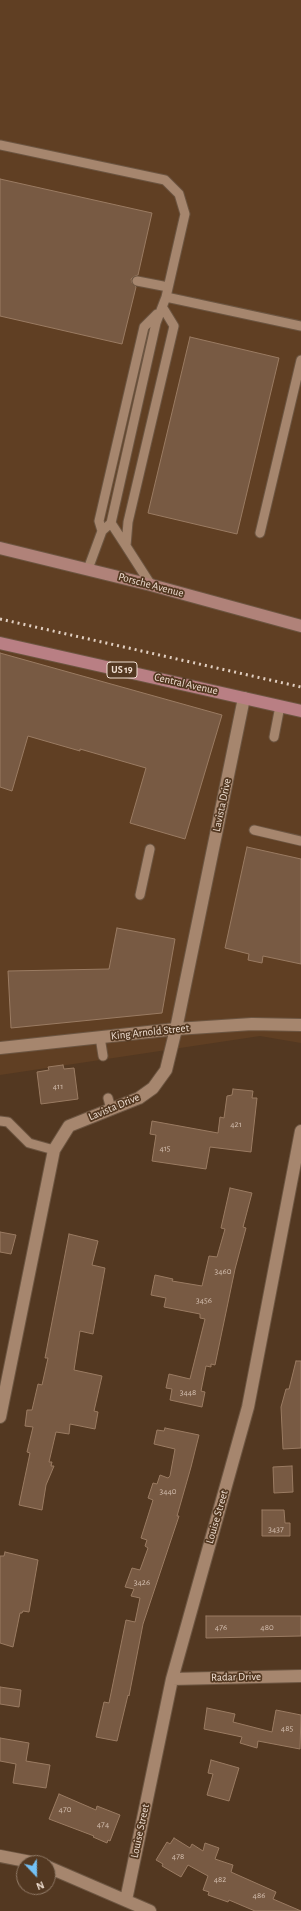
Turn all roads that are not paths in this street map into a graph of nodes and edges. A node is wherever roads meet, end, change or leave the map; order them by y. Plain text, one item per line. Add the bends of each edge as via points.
1 (0, 145) edge
2 (137, 280) dead end
3 (168, 287) junction
4 (166, 297) junction
5 (163, 308) junction
6 (301, 326) edge
7 (301, 360) edge
8 (111, 523) junction
9 (102, 531) junction
10 (260, 533) dead end
11 (126, 546) junction
12 (0, 548) edge
13 (88, 569) junction
14 (150, 585) junction
15 (301, 626) edge
16 (0, 643) edge
17 (244, 698) junction
18 (280, 706) junction
19 (301, 711) edge
20 (274, 736) dead end
21 (254, 830) dead end
22 (301, 841) edge
23 (150, 848) dead end
24 (140, 895) dead end
25 (301, 1025) edge
26 (176, 1029) junction
27 (100, 1037) junction
28 (0, 1048) edge
29 (103, 1056) dead end
30 (0, 1120) edge
31 (301, 1131) edge
32 (54, 1150) junction
33 (0, 1417) edge
34 (301, 1676) edge
35 (172, 1679) junction
36 (0, 1856) edge
37 (16, 1859) edge
38 (56, 1870) edge
39 (126, 1900) junction
40 (150, 1911) edge

1 - 3 lane via 164,180 179,194 185,214
2 - 3 lane
3 - 4 lane
4 - 5 lane
4 - 6 lane
5 - 8 lane via 156,323
5 - 9 lane via 144,327 99,521
5 - 11 lane via 174,326 128,522
7 - 10 lane
8 - 9 lane
8 - 11 lane
9 - 13 lane
11 - 14 lane
12 - 13 street, Porsche Avenue
13 - 14 street, Porsche Avenue
14 - 15 street, Porsche Avenue
16 - 17 main road, Central Avenue / US 19
17 - 18 main road, Central Avenue / US 19
17 - 26 street, Lavista Drive
18 - 19 main road, Central Avenue / US 19
18 - 20 lane
21 - 22 lane
23 - 24 lane
25 - 26 street, King Arnold Street via 252,1024
26 - 27 street, King Arnold Street
26 - 32 street, Lavista Drive via 166,1070 153,1088 139,1098 110,1104 69,1126
27 - 28 street, King Arnold Street
27 - 29 lane
30 - 32 lane via 8,1122 29,1143
31 - 35 street, Louise Street via 248,1407
32 - 33 street, Lavista Drive
34 - 35 street, Radar Drive
35 - 39 street, Louise Street
36 - 37 street
38 - 39 street
39 - 40 street

